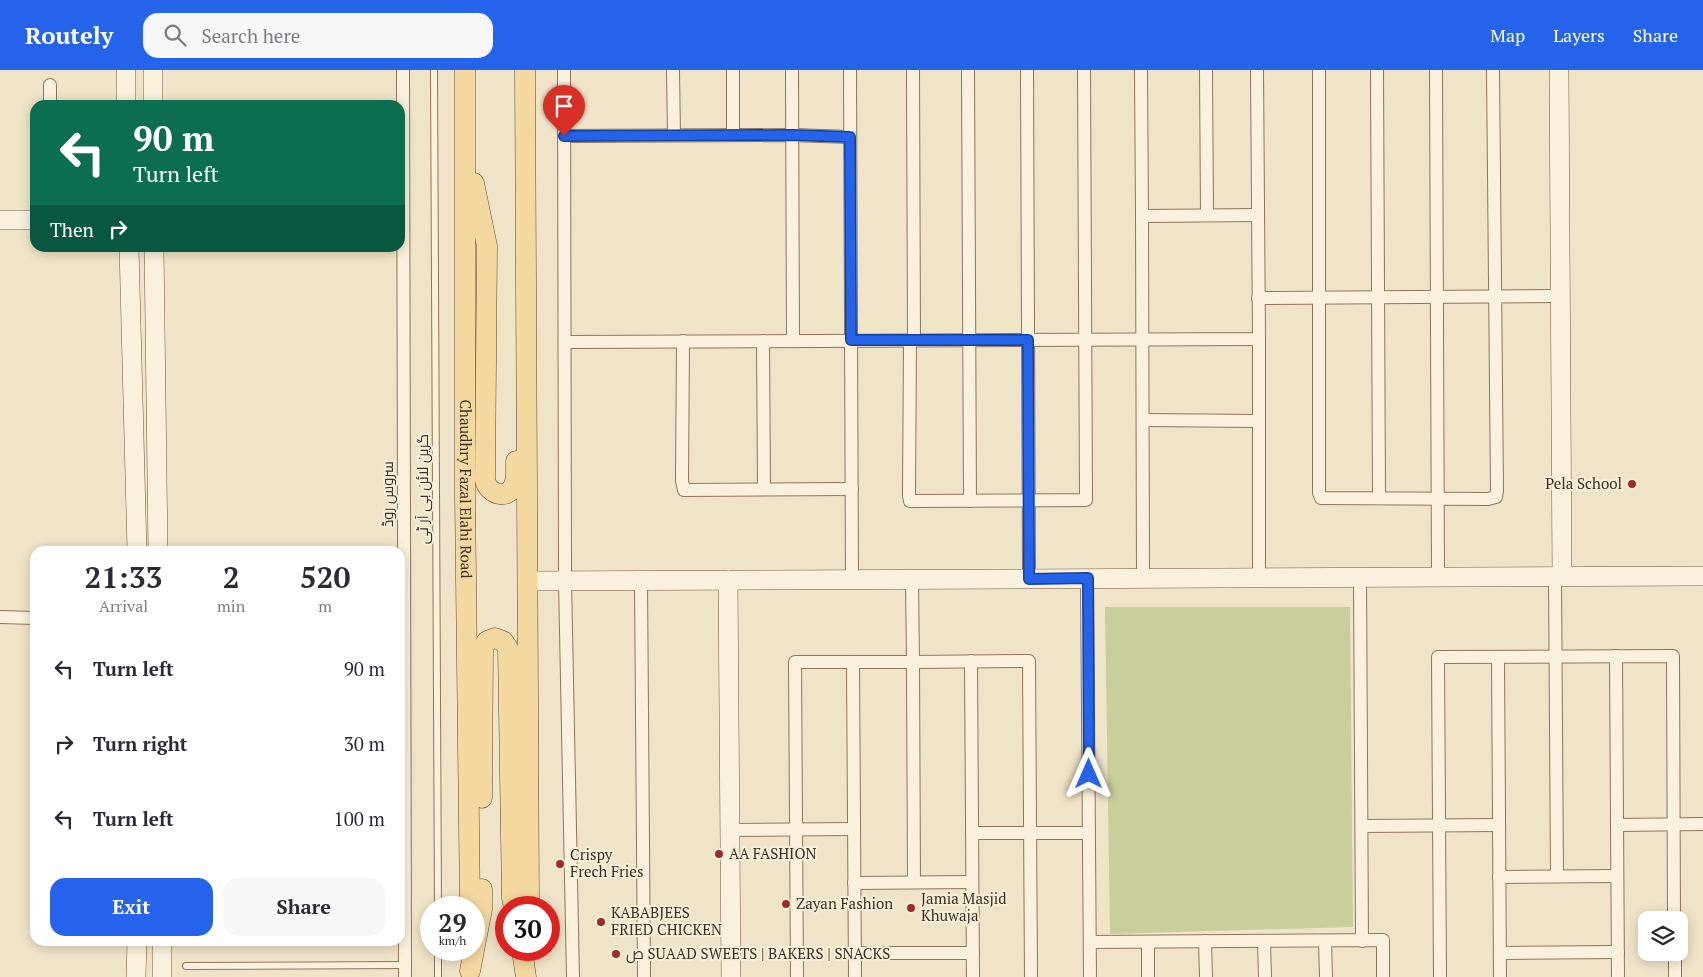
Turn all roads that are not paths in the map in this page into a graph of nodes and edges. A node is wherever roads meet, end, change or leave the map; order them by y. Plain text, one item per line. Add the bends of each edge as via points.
1 (126, 70) edge
2 (153, 70) edge
3 (402, 70) edge
4 (434, 70) edge
5 (465, 70) edge
6 (525, 70) edge
7 (564, 70) edge
8 (673, 70) edge
9 (733, 70) edge
10 (792, 70) edge
11 (850, 70) edge
12 (913, 70) edge
13 (968, 70) edge
14 (1027, 70) edge
15 (1084, 70) edge
16 (1141, 70) edge
17 (1206, 70) edge
18 (1257, 70) edge
19 (1319, 70) edge
20 (1377, 70) edge
21 (1436, 70) edge
22 (1494, 70) edge
23 (1559, 70) edge
24 (50, 85) dead end
25 (50, 100) edge
26 (126, 100) edge
27 (153, 100) edge
28 (402, 100) edge
29 (674, 135) junction
30 (733, 135) junction
31 (792, 135) junction
32 (564, 136) junction
33 (850, 137) junction
34 (465, 145) junction
35 (526, 207) junction
36 (1207, 215) junction
37 (1258, 215) junction
38 (1142, 216) junction
39 (0, 220) edge
40 (30, 220) edge
41 (129, 252) edge
42 (154, 252) edge
43 (402, 252) edge
44 (1560, 296) junction
45 (1378, 297) junction
46 (1437, 297) junction
47 (1495, 297) junction
48 (1258, 298) junction
49 (1320, 298) junction
50 (1085, 339) junction
51 (1142, 339) junction
52 (1259, 339) junction
53 (851, 340) junction
54 (912, 340) junction
55 (970, 340) junction
56 (1028, 340) junction
57 (683, 341) junction
58 (764, 341) junction
59 (793, 341) junction
60 (565, 342) junction
61 (1143, 420) junction
62 (1259, 421) junction
63 (852, 489) junction
64 (764, 490) junction
65 (1438, 497) junction
66 (1379, 498) junction
67 (1029, 500) junction
68 (970, 501) junction
69 (137, 546) edge
70 (158, 546) edge
71 (402, 546) edge
72 (1558, 576) junction
73 (1703, 576) edge
74 (1360, 577) junction
75 (1438, 577) junction
76 (1088, 578) junction
77 (1143, 578) junction
78 (1260, 578) junction
79 (912, 579) junction
80 (1029, 579) junction
81 (641, 580) junction
82 (728, 580) junction
83 (852, 580) junction
84 (528, 581) junction
85 (565, 581) junction
86 (0, 617) edge
87 (30, 618) edge
88 (1498, 656) junction
89 (1556, 656) junction
90 (1616, 656) junction
91 (971, 661) junction
92 (853, 662) junction
93 (913, 662) junction
94 (1617, 824) junction
95 (1674, 824) junction
96 (1703, 824) edge
97 (1362, 826) junction
98 (1439, 826) junction
99 (1499, 826) junction
100 (796, 829) junction
101 (854, 829) junction
102 (730, 830) junction
103 (972, 833) junction
104 (1089, 833) junction
105 (1030, 834) junction
106 (1557, 876) junction
107 (1617, 876) junction
108 (1499, 877) junction
109 (914, 882) junction
110 (972, 882) junction
111 (854, 883) junction
112 (438, 896) edge
113 (470, 896) edge
114 (512, 896) edge
115 (529, 896) edge
116 (1674, 911) edge
117 (1205, 941) junction
118 (1264, 941) junction
119 (1325, 941) junction
120 (1362, 941) junction
121 (1090, 942) junction
122 (1148, 942) junction
123 (137, 946) edge
124 (162, 946) edge
125 (404, 946) edge
126 (1618, 952) junction
127 (855, 953) junction
128 (973, 953) junction
129 (1500, 953) junction
130 (438, 961) edge
131 (470, 961) edge
132 (524, 961) edge
133 (529, 961) edge
134 (1675, 961) edge
135 (186, 966) dead end
136 (405, 971) edge
137 (470, 974) edge
138 (136, 977) edge
139 (162, 977) edge
140 (438, 977) edge
141 (528, 977) edge
142 (573, 977) edge
143 (644, 977) edge
144 (731, 977) edge
145 (797, 977) edge
146 (855, 977) edge
147 (973, 977) edge
148 (1030, 977) edge
149 (1090, 977) edge
150 (1148, 977) edge
151 (1206, 977) edge
152 (1265, 977) edge
153 (1326, 977) edge
154 (1383, 977) edge
155 (1440, 977) edge
156 (1500, 977) edge
157 (1618, 977) edge
158 (1675, 977) edge

1 - 26 street
2 - 27 street
3 - 28 street, سروس روڈ
4 - 112 lane, گرین لائن بی آر ٹی
5 - 34 main road, Chaudhry Fazal Elahi Road
6 - 35 main road
7 - 32 street
8 - 29 street
9 - 30 street
10 - 31 street
11 - 33 street
12 - 54 street
13 - 55 street
14 - 56 street
15 - 50 street
16 - 38 street
17 - 36 street
18 - 37 street
19 - 49 street
20 - 45 street
21 - 46 street
22 - 47 street
23 - 44 street
24 - 25 street
29 - 30 street
29 - 32 street
30 - 31 street
31 - 33 street
31 - 59 street
32 - 60 street
33 - 53 street
34 - 35 main road via 487,246 485,480 489,489 498,494 508,493 516,480 516,282
34 - 113 main road, Chaudhry Fazal Elahi Road
35 - 84 main road
36 - 37 street
36 - 38 street
37 - 48 street
38 - 51 street
39 - 40 street
41 - 69 street
42 - 70 street
43 - 71 street, سروس روڈ
44 - 47 street
44 - 72 street
45 - 46 street
45 - 49 street
45 - 66 street
46 - 47 street
46 - 65 street
47 - 65 street via 1496,497
48 - 49 street
48 - 52 street
49 - 66 street via 1319,493 1321,498
50 - 51 street
50 - 56 street
50 - 67 street via 1086,500
51 - 52 street
51 - 61 street
52 - 62 street
53 - 54 street
53 - 59 street
53 - 63 street
54 - 55 street
54 - 68 street via 910,501
55 - 56 street
55 - 68 street
56 - 67 street
57 - 58 street
57 - 60 street
57 - 64 street via 684,490
58 - 59 street
58 - 64 street
60 - 85 street
61 - 62 street
61 - 77 street
62 - 78 street
63 - 64 street
63 - 83 street
65 - 66 street
65 - 75 street
67 - 68 street
67 - 80 street
72 - 73 street
72 - 75 street
72 - 89 street
74 - 75 street
74 - 78 street
74 - 97 street
76 - 77 street
76 - 80 street
76 - 104 street
77 - 78 street
79 - 80 street
79 - 83 street
79 - 93 street
81 - 82 street
81 - 85 street
81 - 143 street
82 - 83 street
82 - 102 street
84 - 85 street
84 - 115 main road
85 - 142 street
86 - 87 street
88 - 89 street
88 - 98 street via 1438,657
88 - 99 street
89 - 90 street
89 - 106 street
90 - 94 street
90 - 95 street via 1673,656
91 - 93 street
91 - 103 street
91 - 105 street via 1029,661
92 - 93 street
92 - 100 street via 795,662
92 - 101 street
93 - 109 street
94 - 95 street
94 - 107 street
95 - 96 street
95 - 116 street
97 - 98 street
97 - 120 street
98 - 99 street
98 - 155 street
99 - 108 street
100 - 101 street
100 - 102 street
100 - 145 street
101 - 111 street
102 - 144 street
103 - 105 street
103 - 110 street
104 - 105 street
104 - 121 street
105 - 148 street
106 - 107 street
106 - 108 street
107 - 126 street
108 - 129 street
109 - 110 street
109 - 111 street
110 - 128 street
111 - 127 street
114 - 137 main road via 508,648 495,638 487,641 483,648 482,909
117 - 118 street
117 - 122 street
117 - 151 street
118 - 119 street
118 - 152 street
119 - 120 street
119 - 153 street
120 - 154 street via 1383,940
121 - 122 street
121 - 149 street
122 - 150 street
123 - 138 street
124 - 139 street
125 - 136 street, سروس روڈ
126 - 129 street
126 - 157 street
127 - 128 street
127 - 146 street
128 - 147 street
129 - 156 street
130 - 140 lane
131 - 137 main road
132 - 141 main road
133 - 141 main road
134 - 158 street
135 - 136 lane

